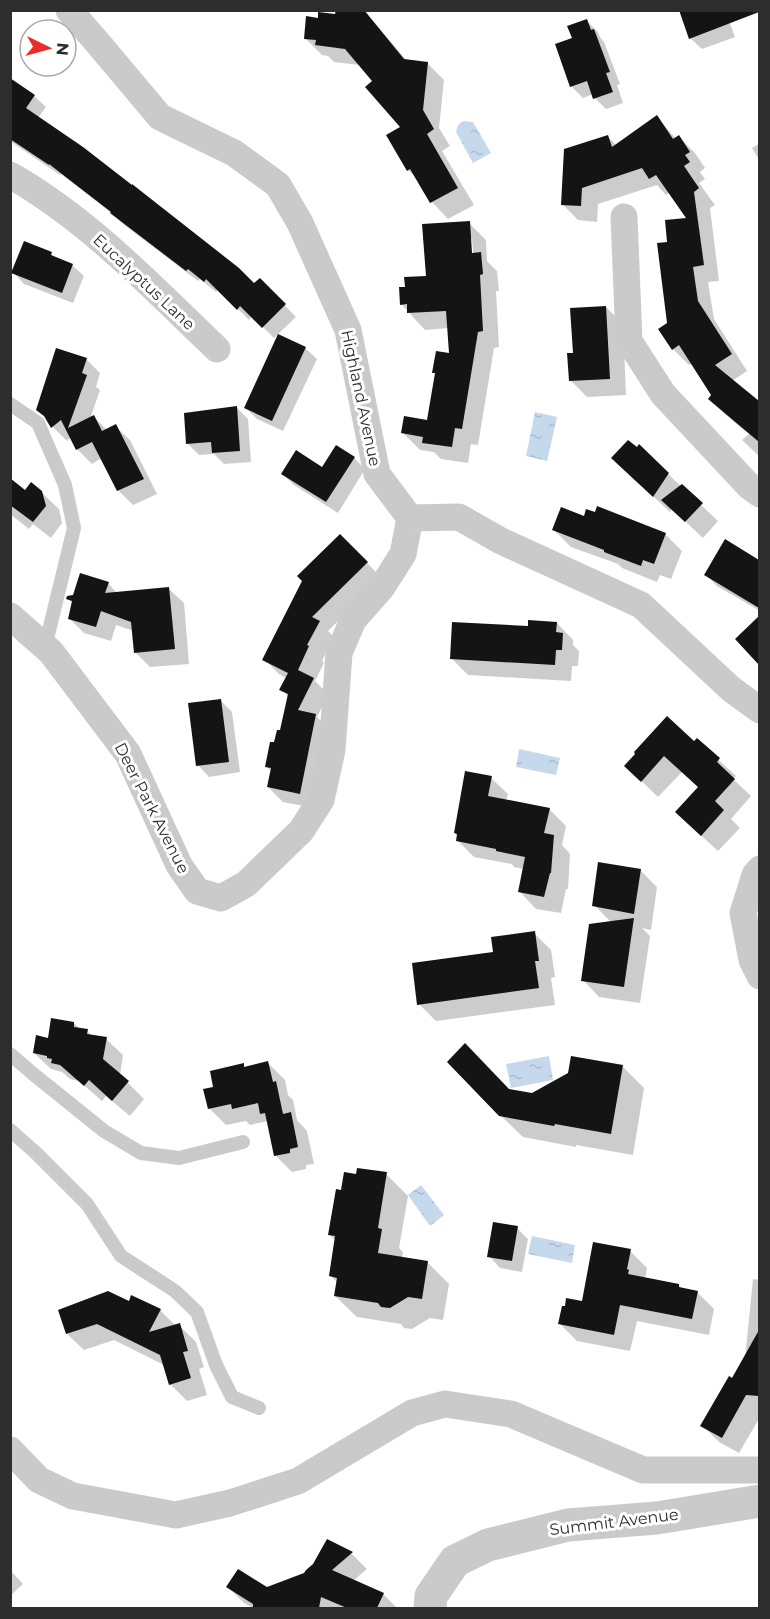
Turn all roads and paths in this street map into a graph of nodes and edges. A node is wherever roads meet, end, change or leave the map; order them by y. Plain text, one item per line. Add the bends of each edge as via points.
1 (69, 10) edge
2 (10, 175) edge
3 (624, 217) dead end
4 (217, 349) dead end
5 (10, 404) edge
6 (759, 494) edge
7 (410, 518) junction
8 (10, 616) edge
9 (45, 647) junction
10 (759, 710) edge
11 (759, 869) edge
12 (759, 976) edge
13 (10, 1054) edge
14 (10, 1130) edge
15 (243, 1142) dead end
16 (259, 1408) dead end
17 (10, 1450) edge
18 (759, 1470) edge
19 (759, 1501) edge
20 (430, 1608) edge

1 - 7 street, Highland Avenue via 160,117 234,153 278,185 348,330 377,474
2 - 4 street, Eucalyptus Lane via 36,190 118,254
3 - 6 street via 630,341 663,394
5 - 9 lane via 38,423 65,485 74,528
7 - 9 street, Deer Park Avenue via 403,554 382,587 353,620 339,653 332,750 321,800 301,831 246,884 221,898 197,891 179,865 128,754
7 - 10 street via 459,517 501,541 641,604 731,689
8 - 9 street, Deer Park Avenue
11 - 12 street via 742,913
13 - 15 lane via 104,1131 141,1153 179,1158
14 - 16 lane via 87,1204 121,1256 175,1291 197,1312 232,1397
17 - 18 street via 39,1480 73,1496 176,1515 298,1481 412,1413 445,1404 511,1414 643,1470
19 - 20 street, Summit Avenue via 657,1518 568,1525 488,1545 455,1562 432,1596

